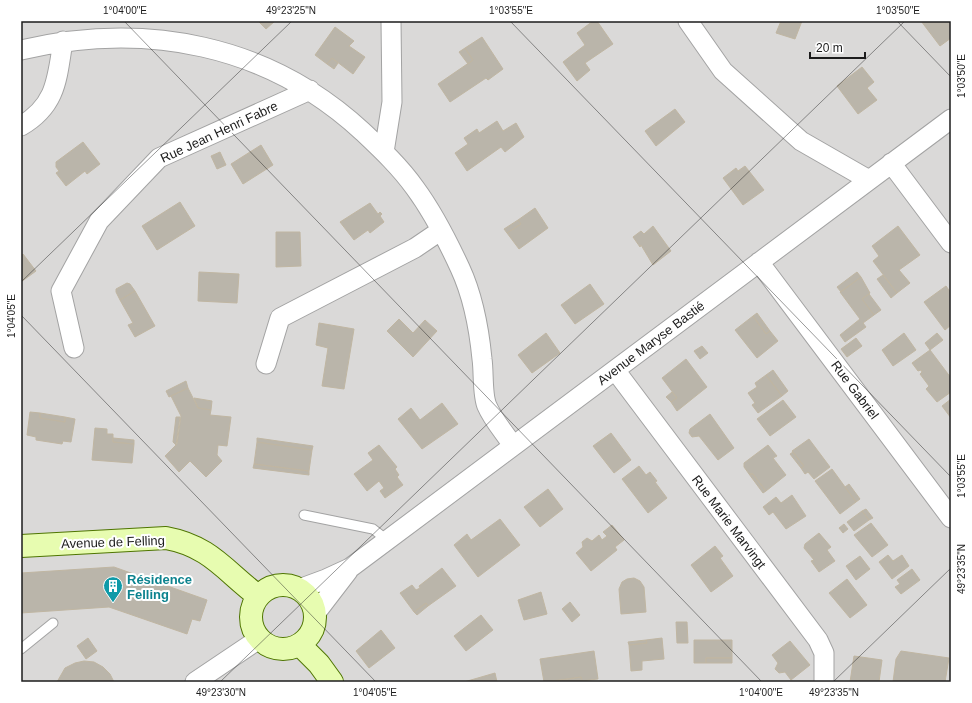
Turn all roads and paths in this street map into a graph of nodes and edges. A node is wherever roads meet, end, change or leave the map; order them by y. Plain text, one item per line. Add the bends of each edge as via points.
1 (391, 21) edge
2 (688, 21) edge
3 (63, 41) junction
4 (21, 50) edge
5 (310, 90) junction
6 (951, 119) edge
7 (21, 126) edge
8 (384, 152) junction
9 (892, 163) junction
10 (869, 180) junction
11 (440, 231) junction
12 (951, 243) edge
13 (759, 262) junction
14 (74, 348) dead end
15 (266, 364) dead end
16 (615, 370) junction
17 (513, 446) junction
18 (304, 515) dead end
19 (951, 518) edge
20 (387, 540) junction
21 (21, 546) edge
22 (350, 568) junction
23 (299, 589) junction
24 (258, 596) junction
25 (315, 614) junction
26 (53, 623) dead end
27 (258, 639) junction
28 (300, 645) junction
29 (21, 649) edge
30 (199, 681) edge
31 (332, 682) edge
32 (824, 682) edge

1 - 8 street via 392,102
2 - 10 street via 723,72 801,141
3 - 4 street
3 - 5 street via 140,38 207,47 266,67
3 - 7 street via 54,91 45,106
5 - 8 street via 351,121
5 - 14 street, Rue Jean Henri Fabre via 159,158 99,222 62,291
6 - 9 street, Avenue Maryse Bastié
8 - 11 street via 416,189
9 - 10 street, Avenue Maryse Bastié
9 - 12 street
10 - 13 street, Avenue Maryse Bastié
11 - 15 street via 415,248 280,318
11 - 17 street via 460,268 473,306 481,342 487,406
13 - 16 street, Avenue Maryse Bastié
13 - 19 street, Rue Gabriel
16 - 17 street, Avenue Maryse Bastié
16 - 32 street, Rue Marie Marvingt via 818,640 824,653
17 - 20 street, Avenue Maryse Bastié
18 - 20 lane via 373,529
20 - 22 street, Avenue Maryse Bastié
21 - 24 street, Avenue de Felling via 160,538 179,541 196,546 211,556
22 - 23 street, Avenue Maryse Bastié
22 - 25 street, Avenue Maryse Bastié
23 - 24 street via 276,585
23 - 25 street via 310,598
24 - 27 street via 251,612 251,622
25 - 28 street via 314,629
26 - 29 lane
27 - 28 street via 279,649
27 - 30 street
28 - 31 street

